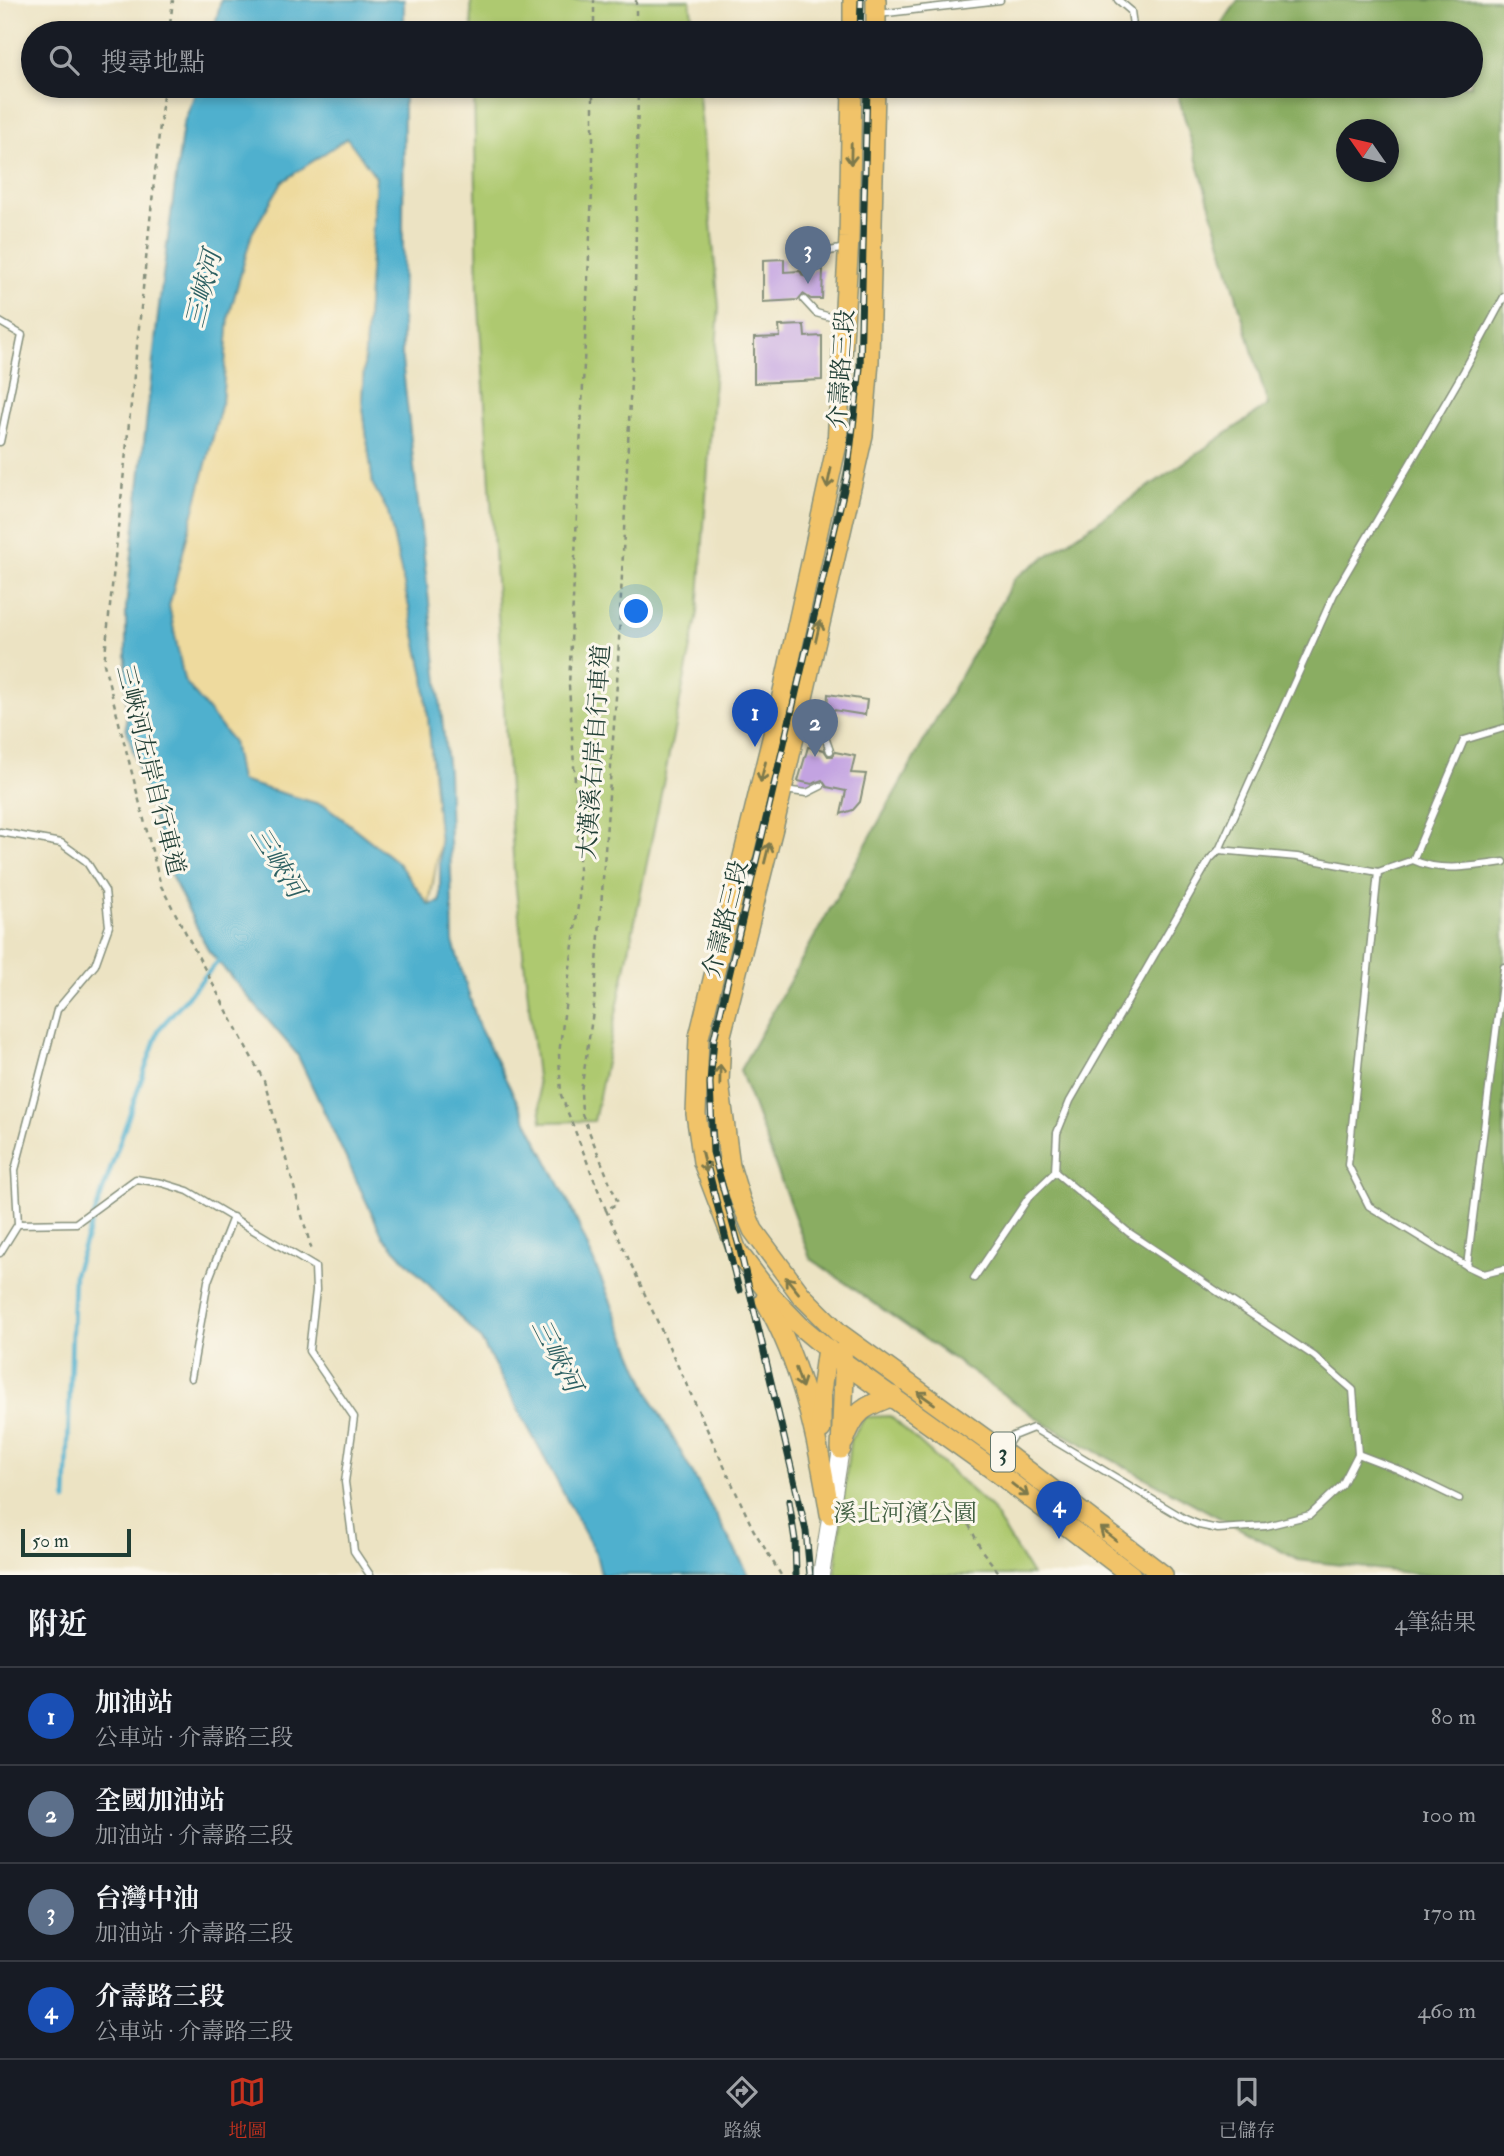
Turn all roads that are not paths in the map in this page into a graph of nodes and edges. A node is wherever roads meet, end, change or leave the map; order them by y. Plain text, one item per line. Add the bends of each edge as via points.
1 (853, 0) edge
2 (1000, 0) edge
3 (1118, 0) edge
4 (876, 16) edge
5 (853, 21) edge
6 (1133, 21) edge
7 (852, 98) edge
8 (875, 98) edge
9 (848, 248) junction
10 (806, 271) dead end
11 (1504, 297) edge
12 (804, 300) dead end
13 (845, 321) junction
14 (0, 322) edge
15 (838, 433) junction
16 (863, 435) junction
17 (0, 442) edge
18 (798, 720) junction
19 (1504, 728) edge
20 (830, 751) dead end
21 (821, 786) dead end
22 (782, 790) junction
23 (0, 832) edge
24 (1219, 850) junction
25 (1413, 860) junction
26 (1504, 862) edge
27 (1378, 872) junction
28 (1504, 967) edge
29 (1055, 1172) junction
30 (233, 1217) junction
31 (18, 1224) junction
32 (737, 1251) junction
33 (0, 1253) edge
34 (1467, 1266) junction
35 (1503, 1273) edge
36 (974, 1278) dead end
37 (833, 1341) junction
38 (843, 1362) junction
39 (191, 1378) dead end
40 (894, 1396) junction
41 (841, 1449) junction
42 (1003, 1452) junction
43 (1358, 1454) junction
44 (822, 1461) junction
45 (998, 1473) junction
46 (1459, 1499) dead end
47 (830, 1514) junction
48 (370, 1575) edge
49 (821, 1575) edge
50 (1132, 1575) edge
51 (1163, 1575) edge

1 - 5 main road
2 - 4 lane
3 - 6 lane via 1131,11
7 -> 9 main road, 介壽路三段 / 3
8 - 16 main road, 介壽路三段 / 3 via 870,361
9 - 10 lane via 824,252
9 - 13 main road, 介壽路三段 / 3
11 - 24 lane via 1334,594
12 - 13 lane via 816,313
13 - 15 main road, 介壽路三段 / 3
14 - 17 lane via 22,335
15 - 16 lane
15 -> 32 main road, 介壽路三段 / 3 via 778,714 699,1037 696,1114 703,1162
18 -> 16 main road, 介壽路三段 / 3
18 - 20 lane via 825,737
18 - 22 main road, 介壽路三段 / 3
19 - 25 lane via 1464,740
21 - 22 lane via 807,793
37 -> 22 main road, 介壽路三段 / 3 via 753,1230 730,1166 723,1127 721,1035
23 - 31 lane via 61,843 86,862 105,891 109,926 95,965 57,1010 15,1170
24 - 27 lane via 1297,857
24 - 29 lane via 1070,1101 1057,1133
25 - 26 lane via 1464,868
25 - 27 lane
27 - 34 lane via 1348,1165 1369,1206
28 - 34 lane
29 - 36 lane via 1030,1197
29 - 43 lane via 1128,1232 1314,1356 1353,1390
30 - 31 lane via 188,1191 136,1179 76,1223
30 - 39 lane via 208,1281
30 - 48 lane via 315,1267 309,1351 354,1417 345,1482 354,1551
31 - 33 lane
32 - 37 main road, 介壽路三段 / 3 via 800,1326
32 -> 44 main road via 787,1347
34 - 35 lane via 1484,1274
37 - 38 main road
42 -> 37 main road, 介壽路三段 / 3
37 - 44 main road via 821,1392
38 - 40 main road, 3
38 - 41 main road
40 - 41 main road via 865,1407 850,1424
40 - 45 main road, 3
41 - 47 street
42 - 43 lane via 1013,1436 1033,1428 1185,1518 1218,1529 1266,1526 1310,1515 1342,1485
42 - 45 lane
51 -> 42 main road, 介壽路三段 / 3
43 - 46 lane
44 - 47 main road
45 -> 50 main road, 3
47 - 49 street

